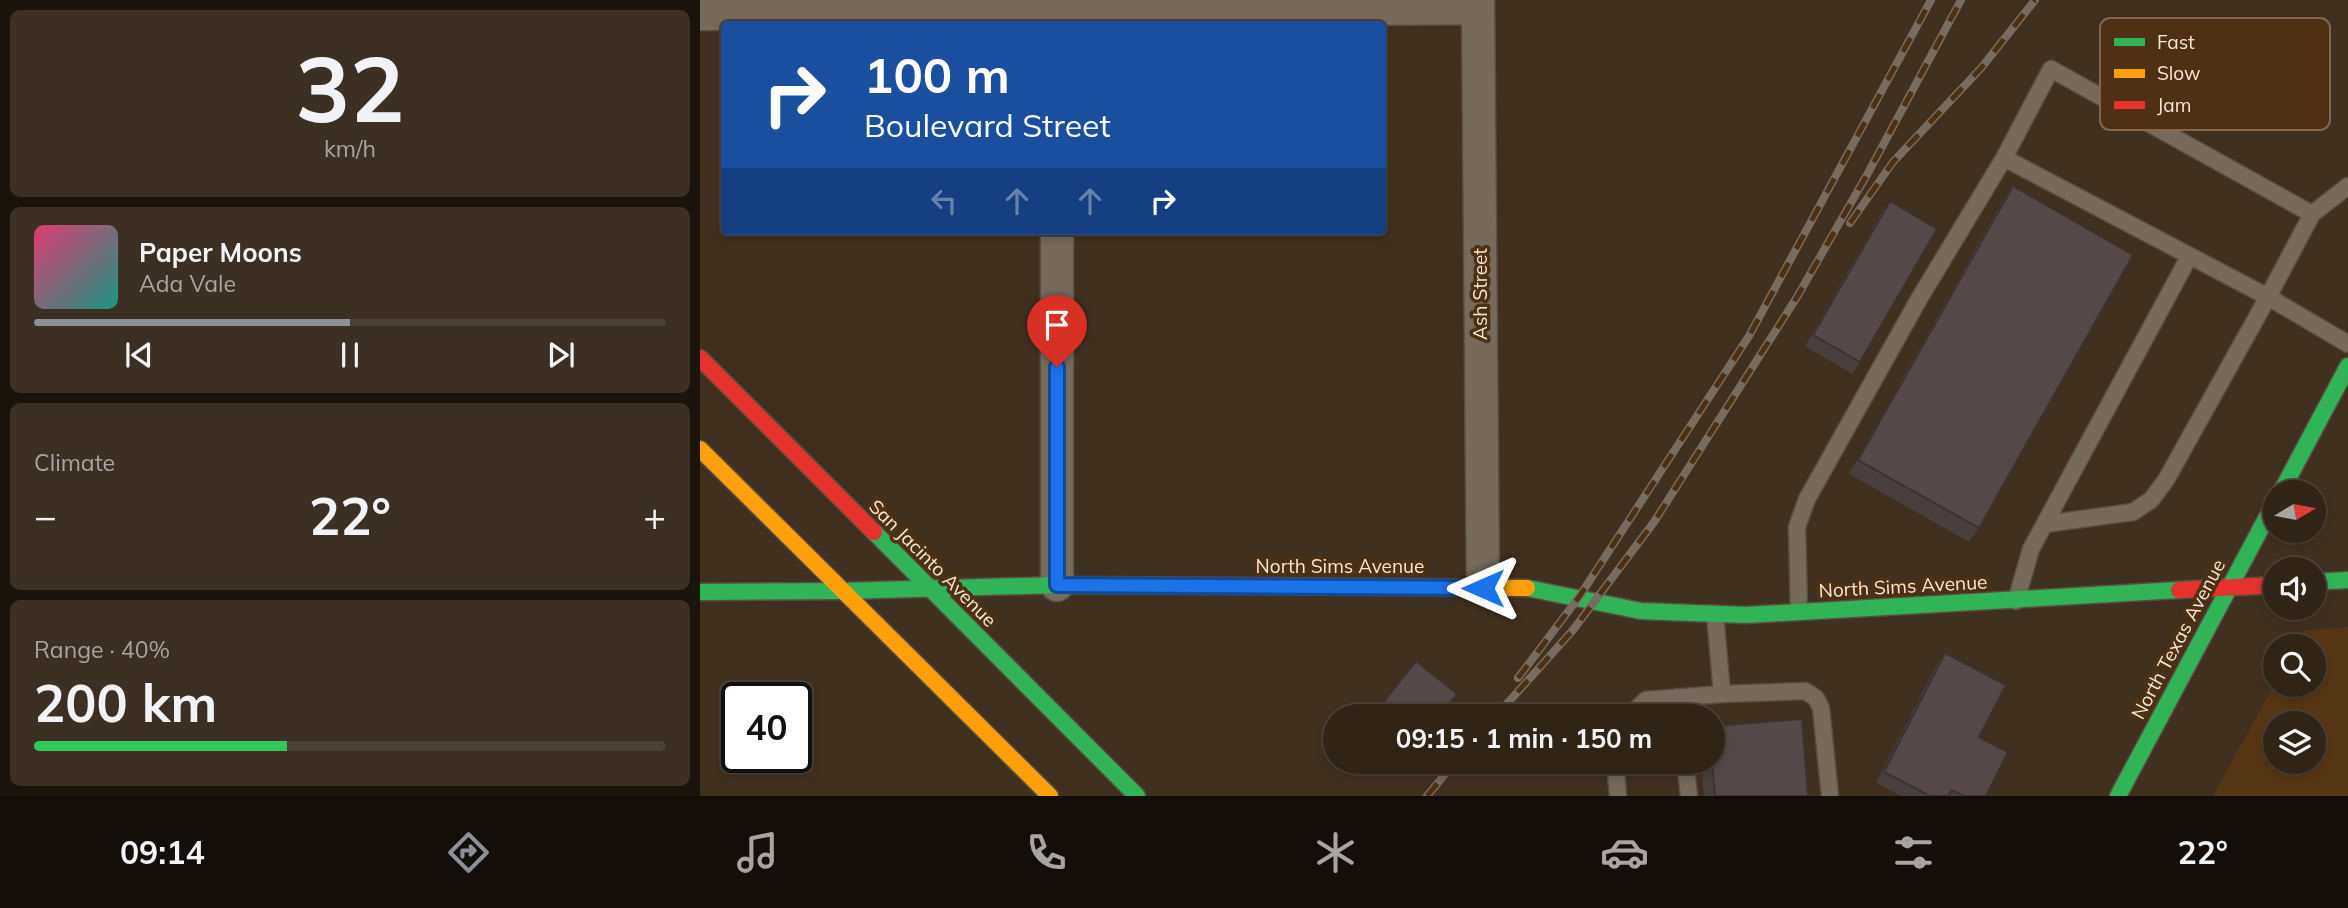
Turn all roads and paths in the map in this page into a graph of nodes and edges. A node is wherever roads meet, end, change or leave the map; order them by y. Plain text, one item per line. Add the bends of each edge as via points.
1 (1478, 4) edge
2 (1057, 12) edge
3 (700, 14) edge
4 (2100, 96) edge
5 (2161, 130) edge
6 (2004, 158) junction
7 (2348, 186) edge
8 (2312, 214) junction
9 (1057, 235) edge
10 (2189, 257) junction
11 (2268, 297) junction
12 (2348, 344) edge
13 (700, 358) edge
14 (2348, 366) edge
15 (700, 449) edge
16 (2287, 480) edge
17 (2045, 524) junction
18 (2263, 524) edge
19 (2348, 580) edge
20 (2326, 581) edge
21 (1057, 585) junction
22 (2263, 586) edge
23 (1483, 588) junction
24 (929, 589) junction
25 (2228, 589) junction
26 (842, 591) junction
27 (700, 592) edge
28 (2016, 601) junction
29 (1799, 612) junction
30 (1715, 614) junction
31 (1722, 694) junction
32 (1677, 697) junction
33 (1642, 704) edge
34 (1678, 704) edge
35 (1616, 774) edge
36 (1686, 774) edge
37 (1050, 796) edge
38 (1136, 796) edge
39 (1618, 796) edge
40 (1689, 796) edge
41 (1830, 796) edge
42 (2118, 796) edge

1 - 2 street
1 - 23 street, Ash Street
2 - 3 street
4 - 6 lane via 2052,69
5 - 8 lane
6 - 10 lane
6 - 29 lane via 1807,499 1797,527
7 - 8 lane
8 - 11 lane
9 - 21 street
10 - 11 lane
10 - 17 lane
11 - 12 lane
11 - 17 lane via 2151,500 2133,512
13 - 24 main road, San Jacinto Avenue
14 - 16 main road
15 - 26 main road
17 - 28 lane via 2031,549
18 - 25 main road, North Texas Avenue
19 - 20 main road
21 - 23 main road, North Sims Avenue
21 - 24 main road, North Sims Avenue
22 - 25 main road, North Sims Avenue
23 - 30 main road, North Sims Avenue via 1525,588 1641,611
24 - 26 main road, North Sims Avenue
24 - 38 main road, San Jacinto Avenue
25 - 28 main road, North Sims Avenue
25 - 42 main road, North Texas Avenue
26 - 27 main road, North Sims Avenue
26 - 37 main road
28 - 29 main road, North Sims Avenue
29 - 30 main road, North Sims Avenue
30 - 31 lane
31 - 32 lane
31 - 41 lane via 1805,691 1816,698 1821,708
32 - 33 lane
32 - 34 lane
35 - 39 lane
36 - 40 lane

